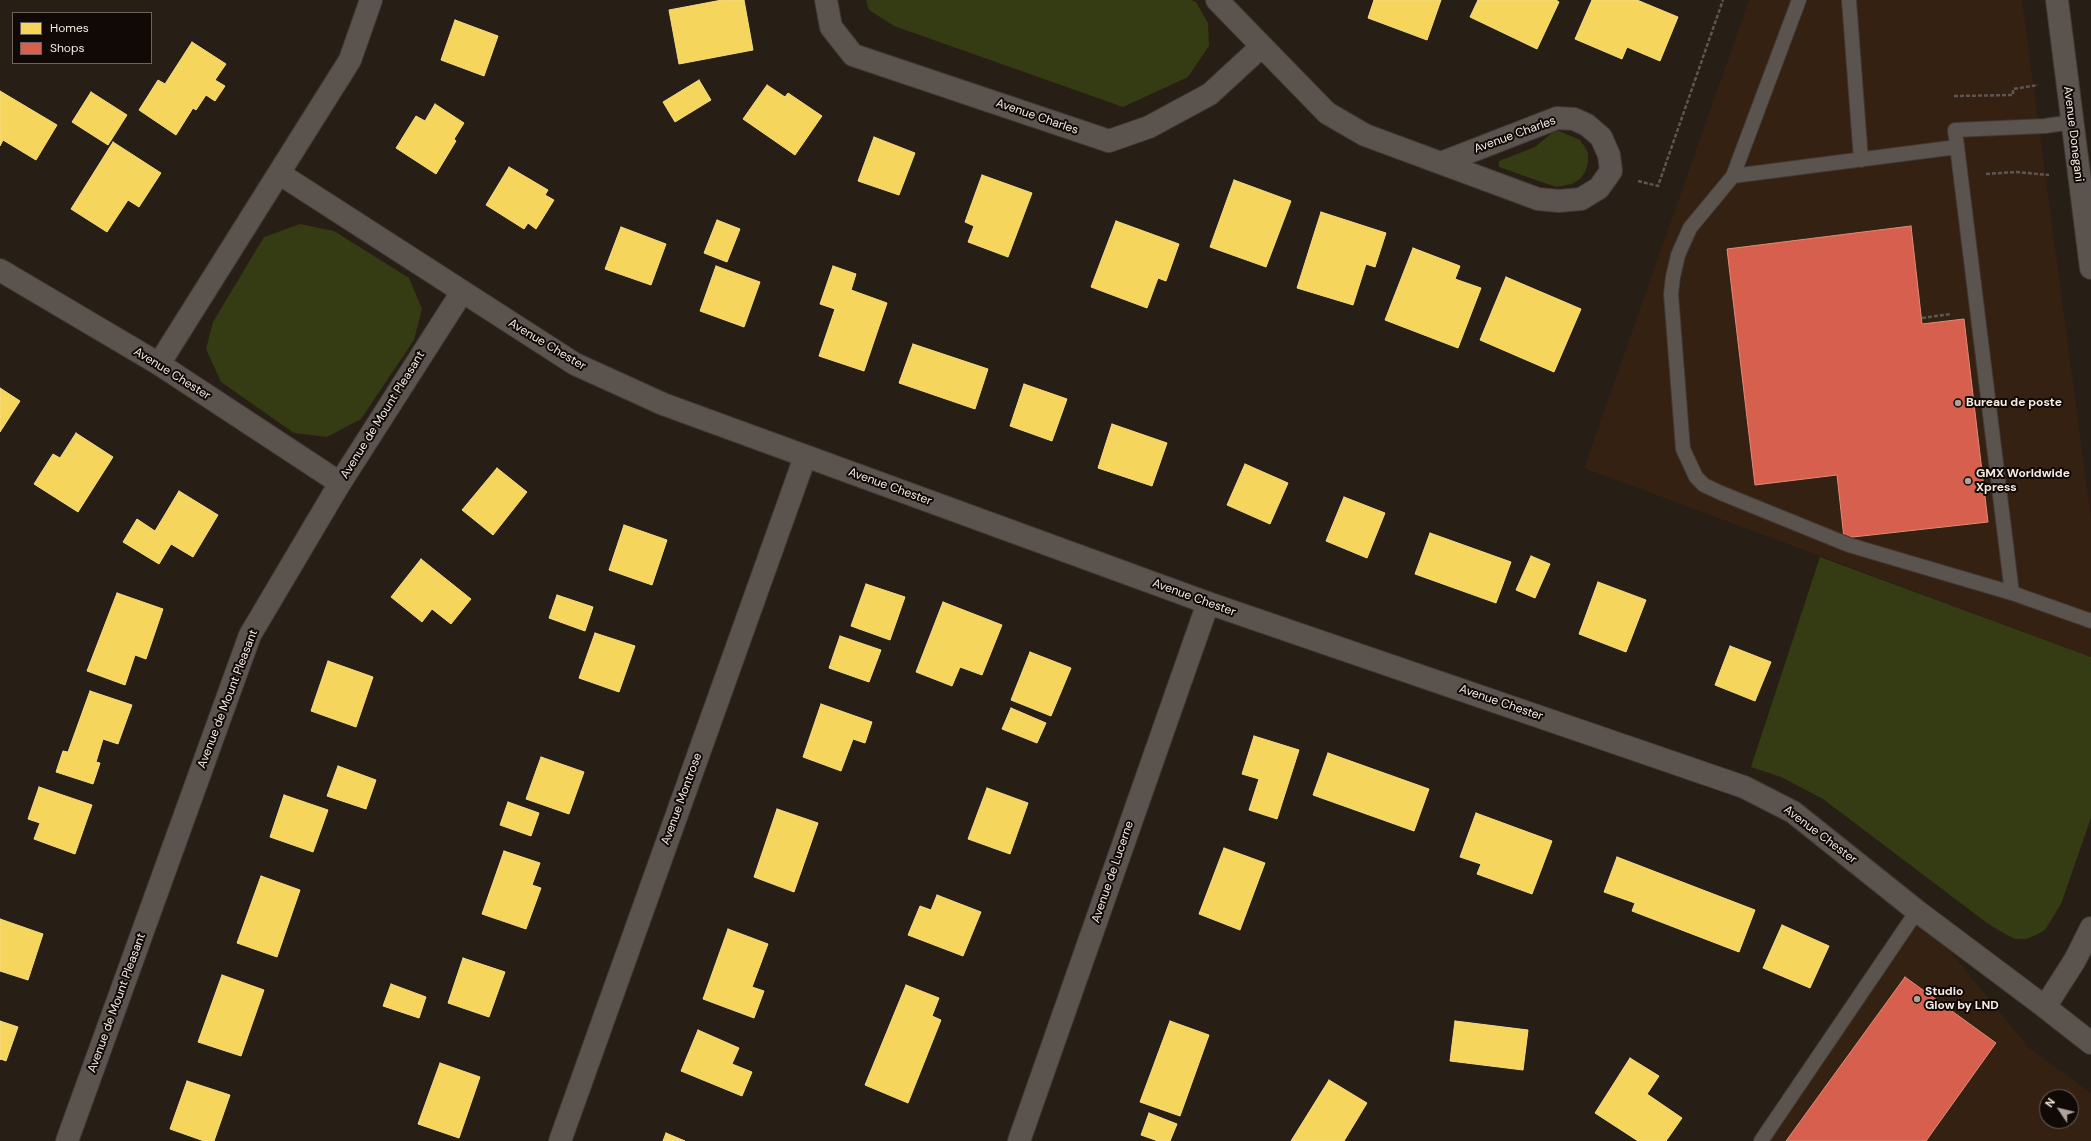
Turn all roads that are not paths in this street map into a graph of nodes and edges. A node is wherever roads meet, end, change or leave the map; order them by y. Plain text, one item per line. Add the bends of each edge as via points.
1 (371, 0) edge
2 (826, 0) edge
3 (1217, 0) edge
4 (1799, 0) edge
5 (1849, 0) edge
6 (2057, 0) edge
7 (1261, 47) junction
8 (2072, 122) junction
9 (1957, 147) junction
10 (1861, 160) junction
11 (1441, 163) junction
12 (280, 174) junction
13 (1733, 176) junction
14 (2091, 268) edge
15 (0, 270) edge
16 (462, 292) junction
17 (159, 364) junction
18 (805, 457) junction
19 (340, 484) junction
20 (2012, 593) junction
21 (1208, 603) junction
22 (2091, 622) edge
23 (1917, 911) junction
24 (2091, 928) edge
25 (2045, 1007) junction
26 (2091, 1043) edge
27 (67, 1141) edge
28 (560, 1141) edge
29 (1019, 1141) edge
30 (1761, 1141) edge

1 - 12 street via 350,60
2 - 7 street, Avenue Charles via 831,27 854,55 1109,141 1149,127 1210,94
3 - 7 street, Avenue Charles
4 - 13 lane
5 - 10 lane
6 - 8 street, Avenue Donegani
7 - 11 street, Avenue Charles via 1327,113 1365,135
8 - 9 lane via 2045,126 1955,130
8 - 14 street, Avenue Donegani
9 - 10 lane
9 - 20 lane
10 - 13 lane
11 - 11 street, Avenue Charles via 1557,118 1574,119 1587,125 1601,137 1609,155 1611,171 1599,188 1581,199 1559,201 1538,198
12 - 16 street, Avenue Chester
12 - 17 street
13 - 20 lane via 1690,228 1678,256 1673,277 1671,294 1683,449 1696,477 1704,485 1721,493 1849,545
15 - 17 street, Avenue Chester
16 - 18 street, Avenue Chester via 575,364 663,404
16 - 19 street, Avenue de Mount Pleasant
17 - 19 street, Avenue Chester
18 - 21 street, Avenue Chester
18 - 28 street, Avenue Montrose
19 - 27 street, Avenue de Mount Pleasant via 250,635
20 - 22 lane
21 - 23 street, Avenue Chester via 1744,787 1794,812
21 - 29 street, Avenue de Lucerne
23 - 25 street, Avenue Chester
23 - 30 lane
24 - 25 street via 2075,960
25 - 26 street, Avenue Chester

